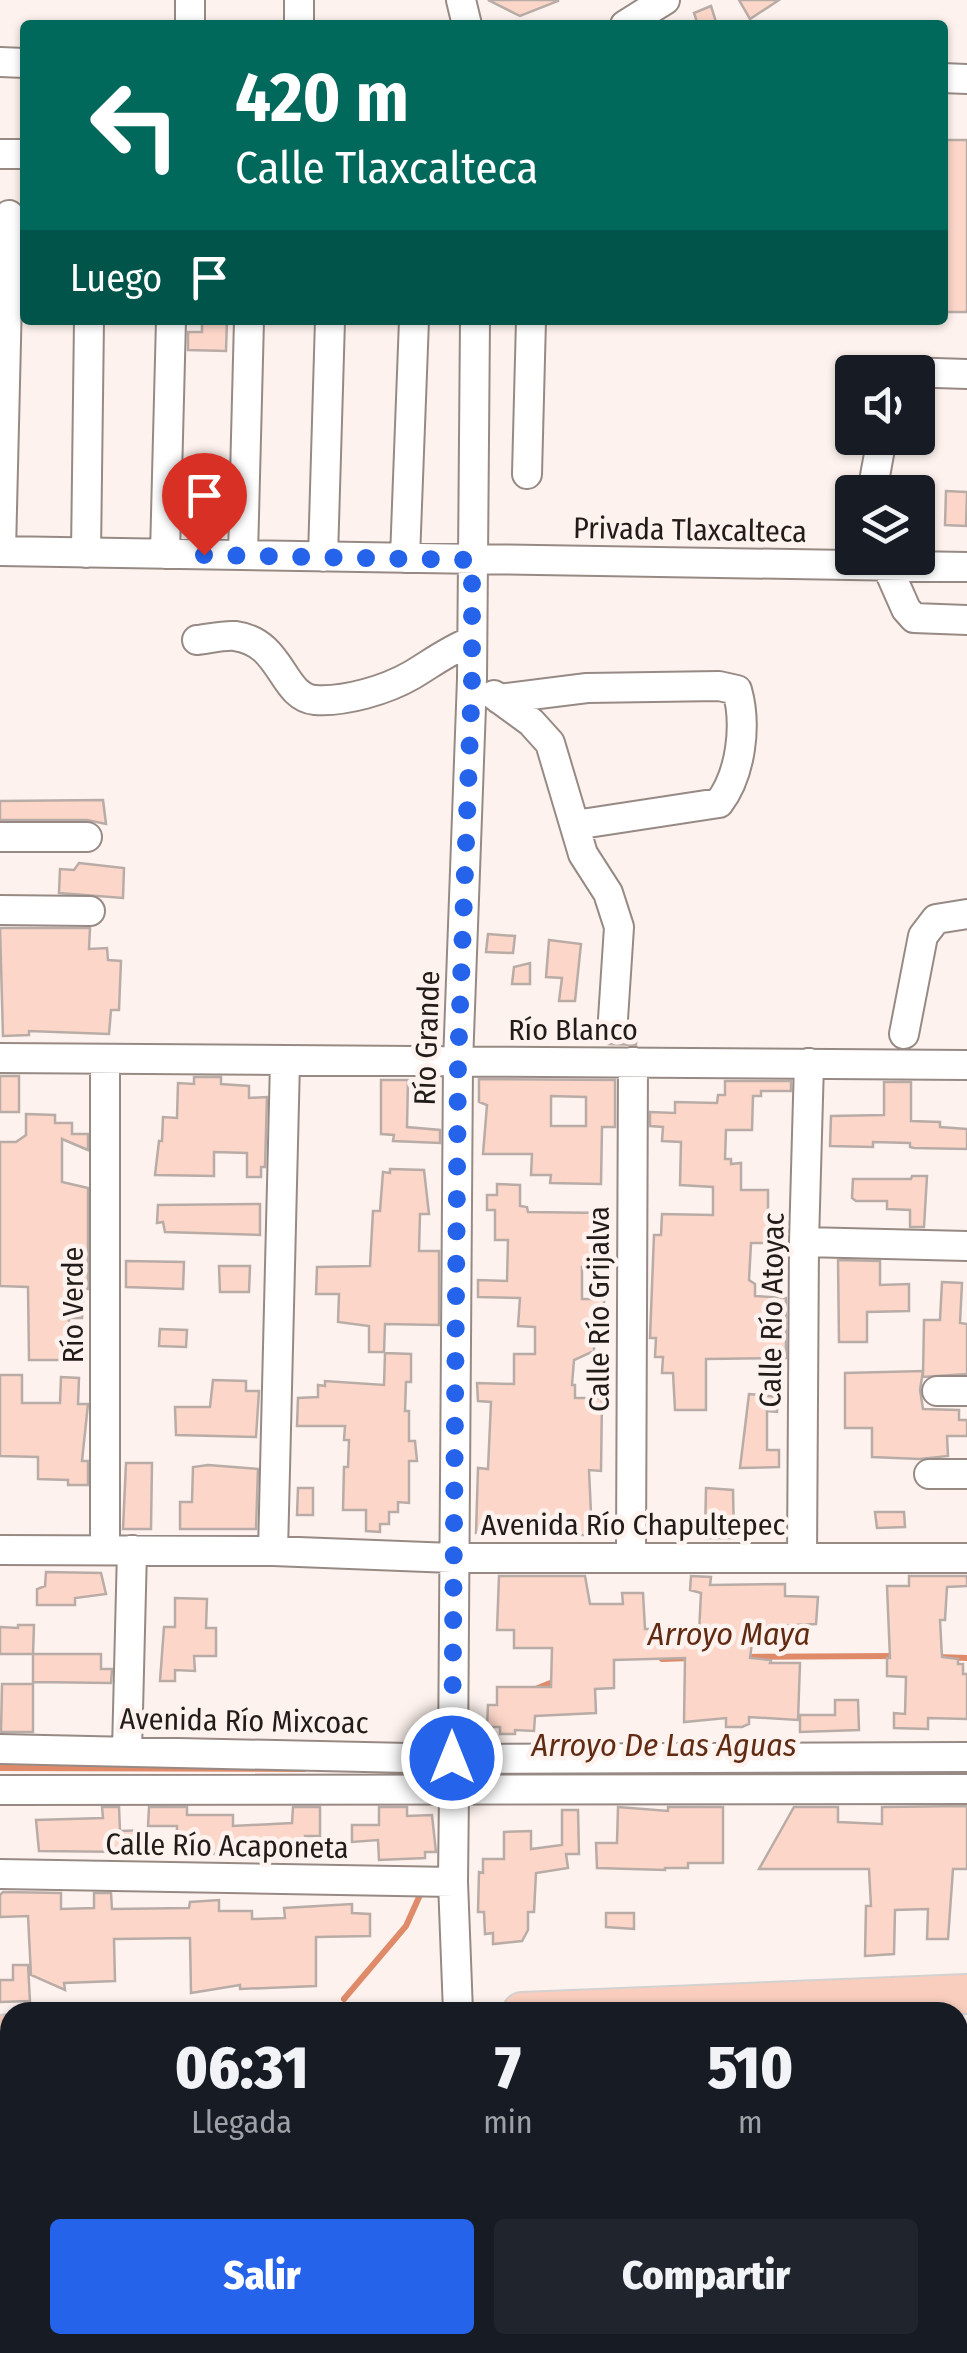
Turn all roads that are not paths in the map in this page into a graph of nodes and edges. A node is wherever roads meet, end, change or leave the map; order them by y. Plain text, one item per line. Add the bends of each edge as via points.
1 (665, 0) edge
2 (633, 20) edge
3 (9, 215) dead end
4 (89, 325) edge
5 (171, 325) edge
6 (249, 325) edge
7 (330, 325) edge
8 (414, 325) edge
9 (475, 325) edge
10 (531, 325) edge
11 (935, 373) edge
12 (967, 374) edge
13 (527, 474) dead end
14 (1, 551) edge
15 (86, 553) junction
16 (165, 554) junction
17 (243, 556) junction
18 (323, 557) junction
19 (405, 558) junction
20 (472, 560) junction
21 (835, 565) edge
22 (935, 566) edge
23 (967, 566) edge
24 (892, 575) edge
25 (967, 620) edge
26 (196, 640) dead end
27 (472, 641) junction
28 (472, 679) junction
29 (500, 699) junction
30 (574, 825) junction
31 (0, 837) edge
32 (87, 837) dead end
33 (0, 910) edge
34 (90, 910) dead end
35 (967, 914) edge
36 (613, 1019) dead end
37 (904, 1034) dead end
38 (0, 1058) edge
39 (105, 1060) junction
40 (286, 1062) junction
41 (633, 1062) junction
42 (810, 1062) junction
43 (458, 1063) junction
44 (967, 1065) edge
45 (804, 1242) junction
46 (967, 1246) edge
47 (937, 1390) dead end
48 (967, 1391) edge
49 (929, 1474) dead end
50 (967, 1474) edge
51 (0, 1550) edge
52 (119, 1550) junction
53 (273, 1551) junction
54 (631, 1556) junction
55 (452, 1558) junction
56 (802, 1558) junction
57 (967, 1558) edge
58 (0, 1749) edge
59 (127, 1751) junction
60 (967, 1757) edge
61 (452, 1758) junction
62 (967, 1789) edge
63 (0, 1790) edge
64 (454, 1791) junction
65 (0, 1874) edge
66 (452, 1882) junction
67 (967, 1994) edge
68 (458, 2002) edge
69 (769, 2002) edge

1 - 2 street
3 - 14 street
4 - 15 street
5 - 16 street
6 - 17 street
7 - 18 street
8 - 19 street
9 - 20 street, Río Grande
10 - 13 street
11 - 12 street
14 - 15 street, Privada Tlaxcalteca
15 - 16 street, Privada Tlaxcalteca
16 - 17 street, Privada Tlaxcalteca
17 - 18 street, Privada Tlaxcalteca
18 - 19 street, Privada Tlaxcalteca
19 - 20 street, Privada Tlaxcalteca
20 - 21 street, Privada Tlaxcalteca
20 - 27 street, Río Grande
22 - 23 street, Privada Tlaxcalteca
24 - 25 street via 914,618
26 - 27 street via 236,636 270,652 296,694 314,700 352,697 410,677
27 - 28 street, Río Grande
28 - 29 street
28 - 43 street, Río Grande
29 - 30 street via 550,743
29 - 30 street via 587,688 737,690 743,712 732,785 719,803
30 - 36 street via 619,926
31 - 32 street
33 - 34 street
35 - 37 street via 936,919 923,936
38 - 39 street, Río Blanco
39 - 40 street, Río Blanco
39 - 52 street, Río Verde
40 - 43 street, Río Blanco
40 - 53 street
41 - 42 street, Río Blanco
41 - 43 street, Río Blanco
41 - 54 street, Calle Río Grijalva
42 - 44 street, Río Blanco
42 - 45 street, Calle Río Atoyac
43 - 55 street, Río Grande
45 - 46 street
45 - 56 street, Calle Río Atoyac
47 - 48 street
49 - 50 street
51 - 52 street, Avenida Río Chapultepec
52 - 53 street, Avenida Río Chapultepec
52 - 59 street, Río Verde
53 - 55 street, Avenida Río Chapultepec
54 - 55 street, Avenida Río Chapultepec
54 - 56 street, Avenida Río Chapultepec
55 - 61 street, Río Grande
56 - 57 street, Avenida Río Chapultepec
58 - 59 street, Avenida Río Mixcoac
59 - 61 street, Avenida Río Mixcoac
60 - 61 street, Avenida Río Mixcoac
62 - 64 street
63 - 64 street
64 - 66 street
65 - 66 street, Calle Río Acaponeta
66 - 68 street
67 - 69 main road

